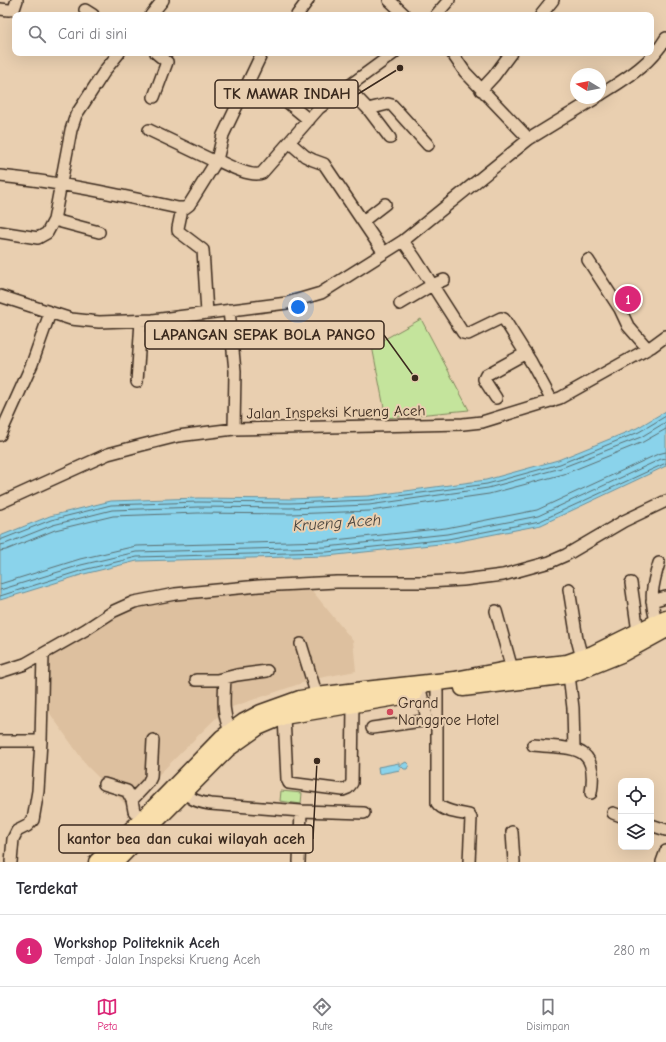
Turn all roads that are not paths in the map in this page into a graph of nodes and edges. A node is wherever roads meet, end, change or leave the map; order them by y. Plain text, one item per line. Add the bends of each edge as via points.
1 (17, 0) edge
2 (163, 0) edge
3 (308, 0) edge
4 (389, 0) edge
5 (449, 0) edge
6 (554, 0) edge
7 (0, 9) edge
8 (153, 12) edge
9 (299, 12) edge
10 (402, 12) edge
11 (439, 12) edge
12 (544, 12) edge
13 (666, 38) edge
14 (117, 56) edge
15 (160, 56) edge
16 (261, 56) edge
17 (390, 56) edge
18 (454, 56) edge
19 (509, 56) edge
20 (347, 87) junction
21 (481, 90) junction
22 (606, 91) edge
23 (275, 92) dead end
24 (154, 97) dead end
25 (586, 104) edge
26 (368, 109) junction
27 (310, 120) junction
28 (149, 130) dead end
29 (390, 138) dead end
30 (529, 139) junction
31 (289, 142) junction
32 (428, 145) dead end
33 (216, 161) junction
34 (0, 176) edge
35 (60, 184) junction
36 (385, 204) dead end
37 (182, 208) junction
38 (54, 220) junction
39 (363, 221) junction
40 (0, 232) edge
41 (99, 232) dead end
42 (403, 241) junction
43 (384, 253) junction
44 (588, 260) dead end
45 (444, 280) dead end
46 (432, 285) junction
47 (0, 296) edge
48 (400, 304) dead end
49 (229, 310) junction
50 (50, 313) junction
51 (207, 313) junction
52 (141, 321) junction
53 (666, 336) edge
54 (648, 348) junction
55 (526, 353) junction
56 (137, 382) dead end
57 (496, 398) dead end
58 (552, 401) junction
59 (234, 429) junction
60 (0, 435) edge
61 (666, 501) edge
62 (0, 503) edge
63 (659, 563) dead end
64 (631, 583) dead end
65 (569, 589) dead end
66 (666, 597) edge
67 (652, 601) junction
68 (496, 611) dead end
69 (663, 624) edge
70 (638, 632) junction
71 (301, 644) dead end
72 (43, 654) junction
73 (573, 665) junction
74 (512, 669) junction
75 (267, 671) dead end
76 (0, 672) edge
77 (225, 678) junction
78 (196, 680) dead end
79 (429, 692) junction
80 (317, 696) junction
81 (353, 704) junction
82 (284, 716) junction
83 (372, 728) dead end
84 (230, 732) junction
85 (153, 740) dead end
86 (0, 741) edge
87 (41, 741) junction
88 (533, 745) dead end
89 (574, 749) junction
90 (104, 784) dead end
91 (182, 786) junction
92 (592, 793) dead end
93 (132, 800) junction
94 (301, 811) junction
95 (364, 813) dead end
96 (142, 820) junction
97 (654, 826) edge
98 (666, 830) edge
99 (512, 832) dead end
100 (666, 851) edge
101 (10, 862) edge
102 (97, 862) edge
103 (116, 862) edge
104 (299, 862) edge
105 (469, 862) edge
106 (514, 862) edge
107 (662, 862) edge

1 - 7 street via 14,8
2 - 8 street
3 - 9 street
4 - 10 street
5 - 11 street
6 - 12 street
13 - 22 street via 647,63
14 - 35 street via 76,116
15 - 24 street via 167,62
16 - 33 street via 223,135
17 - 20 street
18 - 21 street
19 - 21 street
20 - 26 street
20 - 27 street via 319,108
21 - 30 street
23 - 27 street
25 - 30 street
26 - 29 street
26 - 32 street via 392,105
27 - 31 street
28 - 33 street
30 - 42 street
31 - 33 street via 259,175
31 - 39 street via 305,156 324,164
33 - 37 street via 189,204
34 - 35 street
35 - 37 street
35 - 38 street
36 - 39 street
37 - 51 street via 178,231 203,250
38 - 40 street via 47,233 38,238
38 - 41 street
39 - 43 street
42 - 43 street
42 - 46 street
43 - 49 street via 321,293 287,303
44 - 54 street via 628,326
45 - 46 street
46 - 48 street
46 - 55 street via 463,333 468,334 503,318
47 - 50 street
49 - 51 street
49 - 59 street via 235,371
50 - 52 street via 85,321
50 - 60 street via 32,364
51 - 52 street
52 - 56 street
53 - 54 street, Jalan Inspeksi Krueng Aceh
54 - 58 street, Jalan Inspeksi Krueng Aceh
55 - 57 street via 486,375 484,379
55 - 58 street
58 - 59 street, Jalan Inspeksi Krueng Aceh via 482,422 463,424
59 - 62 street, Jalan Inspeksi Krueng Aceh via 178,436 108,454
61 - 72 street via 624,521 566,555 525,570 463,580 297,584 175,594 134,602 114,611
63 - 67 street
64 - 70 street
65 - 73 street via 576,639
66 - 67 street
67 - 69 street via 652,606
68 - 74 street
69 - 70 highway
69 - 73 highway via 621,654
70 - 73 highway
71 - 80 street
72 - 76 street
72 - 87 street
73 - 74 highway
73 - 79 highway
73 - 89 street
74 - 80 highway via 455,680
75 - 77 street
77 - 78 street
77 - 84 street via 224,719
79 - 81 highway
79 - 83 street via 425,719 422,721
79 - 105 street via 437,803 443,808 469,815 471,818
80 - 84 highway via 280,706 244,722
81 - 82 highway
81 - 82 street via 352,783 343,790 289,783
82 - 91 highway via 258,727
84 - 91 highway via 208,751
85 - 93 street via 152,777
86 - 87 street
87 - 101 street via 38,791 33,820 15,834
88 - 89 street
89 - 92 street via 584,753 590,760 593,771
90 - 93 street via 127,791
91 - 94 street via 196,802
91 - 96 highway
91 - 103 highway
93 - 96 street via 134,811
94 - 95 street
94 - 104 street
96 - 102 highway
97 - 98 street
99 - 106 street
100 - 107 street

